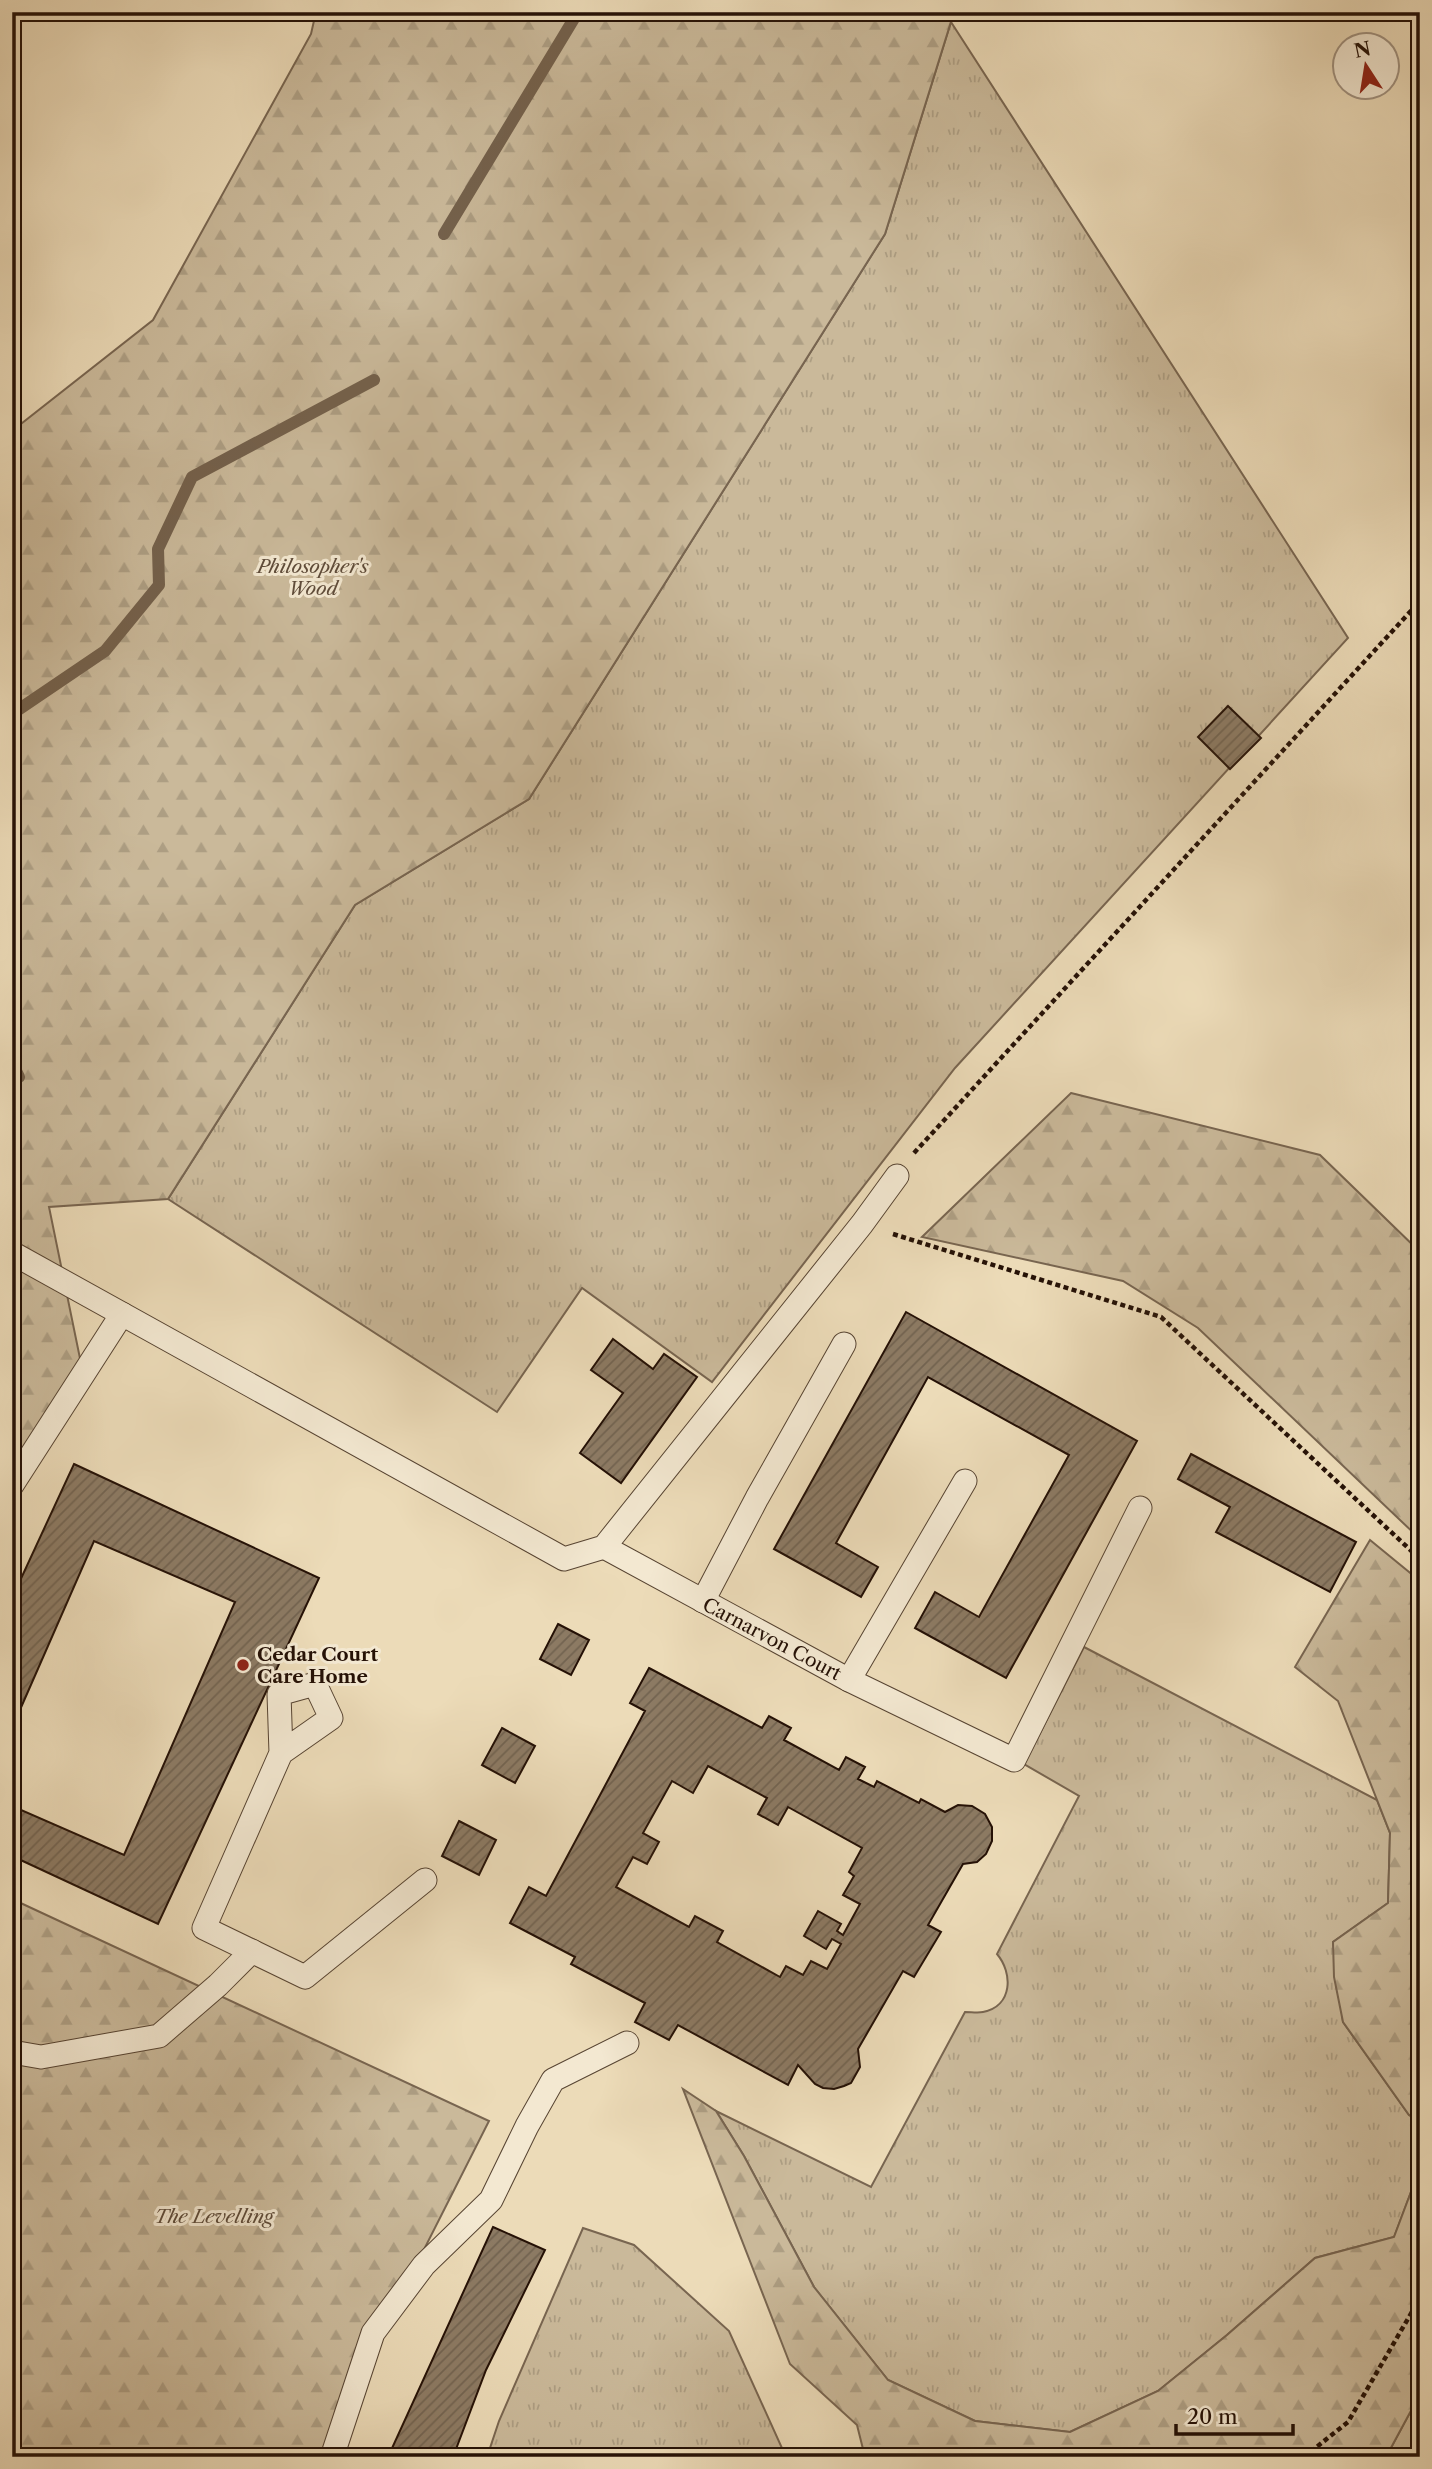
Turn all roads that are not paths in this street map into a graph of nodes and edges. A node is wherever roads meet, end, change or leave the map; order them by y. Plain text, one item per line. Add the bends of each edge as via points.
1 (897, 1176) road end
2 (12, 1253) edge
3 (122, 1314) junction
4 (844, 1344) dead end
5 (965, 1480) dead end
6 (12, 1485) edge
7 (1140, 1508) dead end
8 (604, 1547) junction
9 (703, 1601) junction
10 (849, 1680) junction
11 (281, 1753) dead end
12 (425, 1880) dead end
13 (252, 1951) junction
14 (627, 2043) dead end
15 (12, 2052) edge
16 (332, 2457) edge

1 - 8 lane
2 - 3 lane
3 - 6 lane
3 - 8 lane via 564,1559
4 - 9 lane
5 - 10 lane, Carnarvon Court
7 - 10 lane via 1013,1760
8 - 9 lane, Carnarvon Court
9 - 10 lane, Carnarvon Court
11 - 13 lane via 204,1928
12 - 13 lane via 305,1977
13 - 15 lane via 159,2036 41,2057
14 - 16 lane via 554,2080 491,2200 424,2265 373,2333

